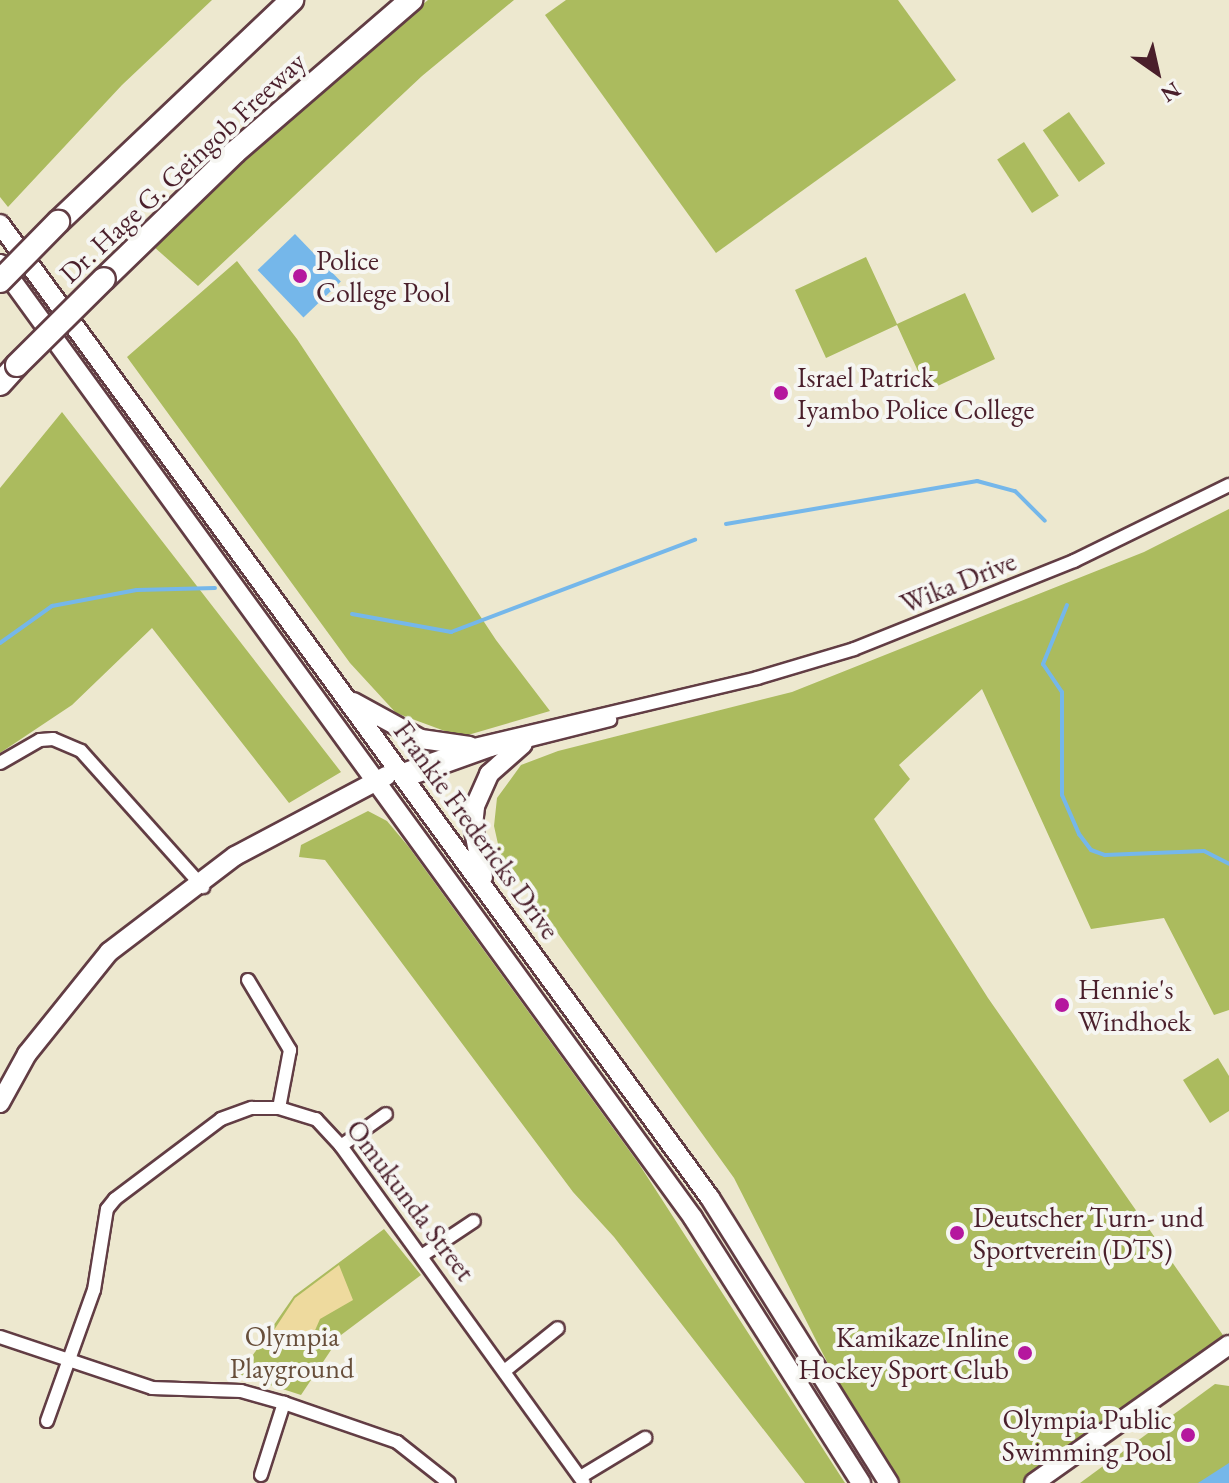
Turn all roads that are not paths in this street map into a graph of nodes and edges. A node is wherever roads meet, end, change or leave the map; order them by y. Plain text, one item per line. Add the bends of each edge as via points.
1 (292, 0) edge
2 (411, 0) edge
3 (0, 224) edge
4 (0, 264) edge
5 (0, 281) edge
6 (0, 384) edge
7 (1229, 485) edge
8 (693, 694) junction
9 (347, 698) junction
10 (523, 744) junction
11 (470, 746) junction
12 (0, 763) edge
13 (403, 776) junction
14 (382, 784) junction
15 (200, 884) junction
16 (484, 884) junction
17 (248, 980) dead end
18 (0, 1103) edge
19 (279, 1108) junction
20 (386, 1114) dead end
21 (341, 1146) junction
22 (474, 1221) dead end
23 (423, 1255) junction
24 (558, 1328) dead end
25 (0, 1337) edge
26 (1229, 1345) edge
27 (69, 1359) junction
28 (507, 1369) junction
29 (284, 1403) junction
30 (47, 1421) dead end
31 (1119, 1426) junction
32 (645, 1438) dead end
33 (261, 1475) dead end
34 (583, 1480) edge
35 (442, 1481) edge
36 (861, 1483) edge
37 (889, 1483) edge
38 (1034, 1483) edge
39 (1052, 1483) edge

1 - 5 highway, Dr. Hage G. Geingob Freeway, bridge
2 - 6 highway, Dr. Hage G. Geingob Freeway, bridge via 235,152
3 - 9 main road, Frankie Fredericks Drive
4 - 14 main road, Frankie Fredericks Drive
7 - 8 street, Wika Drive via 1074,561 854,649
8 - 10 street, Wika Drive
8 - 11 street, Wika Drive
9 - 11 main road via 421,739
9 - 13 main road, Frankie Fredericks Drive
10 - 13 street, Wika Drive
10 - 16 main road via 489,774 475,806 473,826
11 - 13 street, Wika Drive
12 - 15 street via 40,740 53,739 81,751
13 - 14 main road
13 - 16 main road, Frankie Fredericks Drive
14 - 15 main road
14 - 36 main road, Frankie Fredericks Drive via 693,1218
15 - 18 main road via 89,972 27,1054
16 - 37 main road, Frankie Fredericks Drive via 710,1198
17 - 19 street via 290,1050
19 - 21 street, Omukunda Street via 316,1119
19 - 27 street, Omukunda Street via 252,1108 221,1119 115,1199 107,1209 94,1290
20 - 21 street
21 - 23 street, Omukunda Street
22 - 23 street
23 - 28 street, Omukunda Street
24 - 28 street
25 - 27 street
26 - 31 main road
27 - 29 street via 152,1388 241,1391
27 - 30 street, Omukunda Street
28 - 34 street, Omukunda Street
29 - 33 street
29 - 35 street via 397,1442
31 - 38 main road
31 - 39 main road via 1096,1451
32 - 34 street

